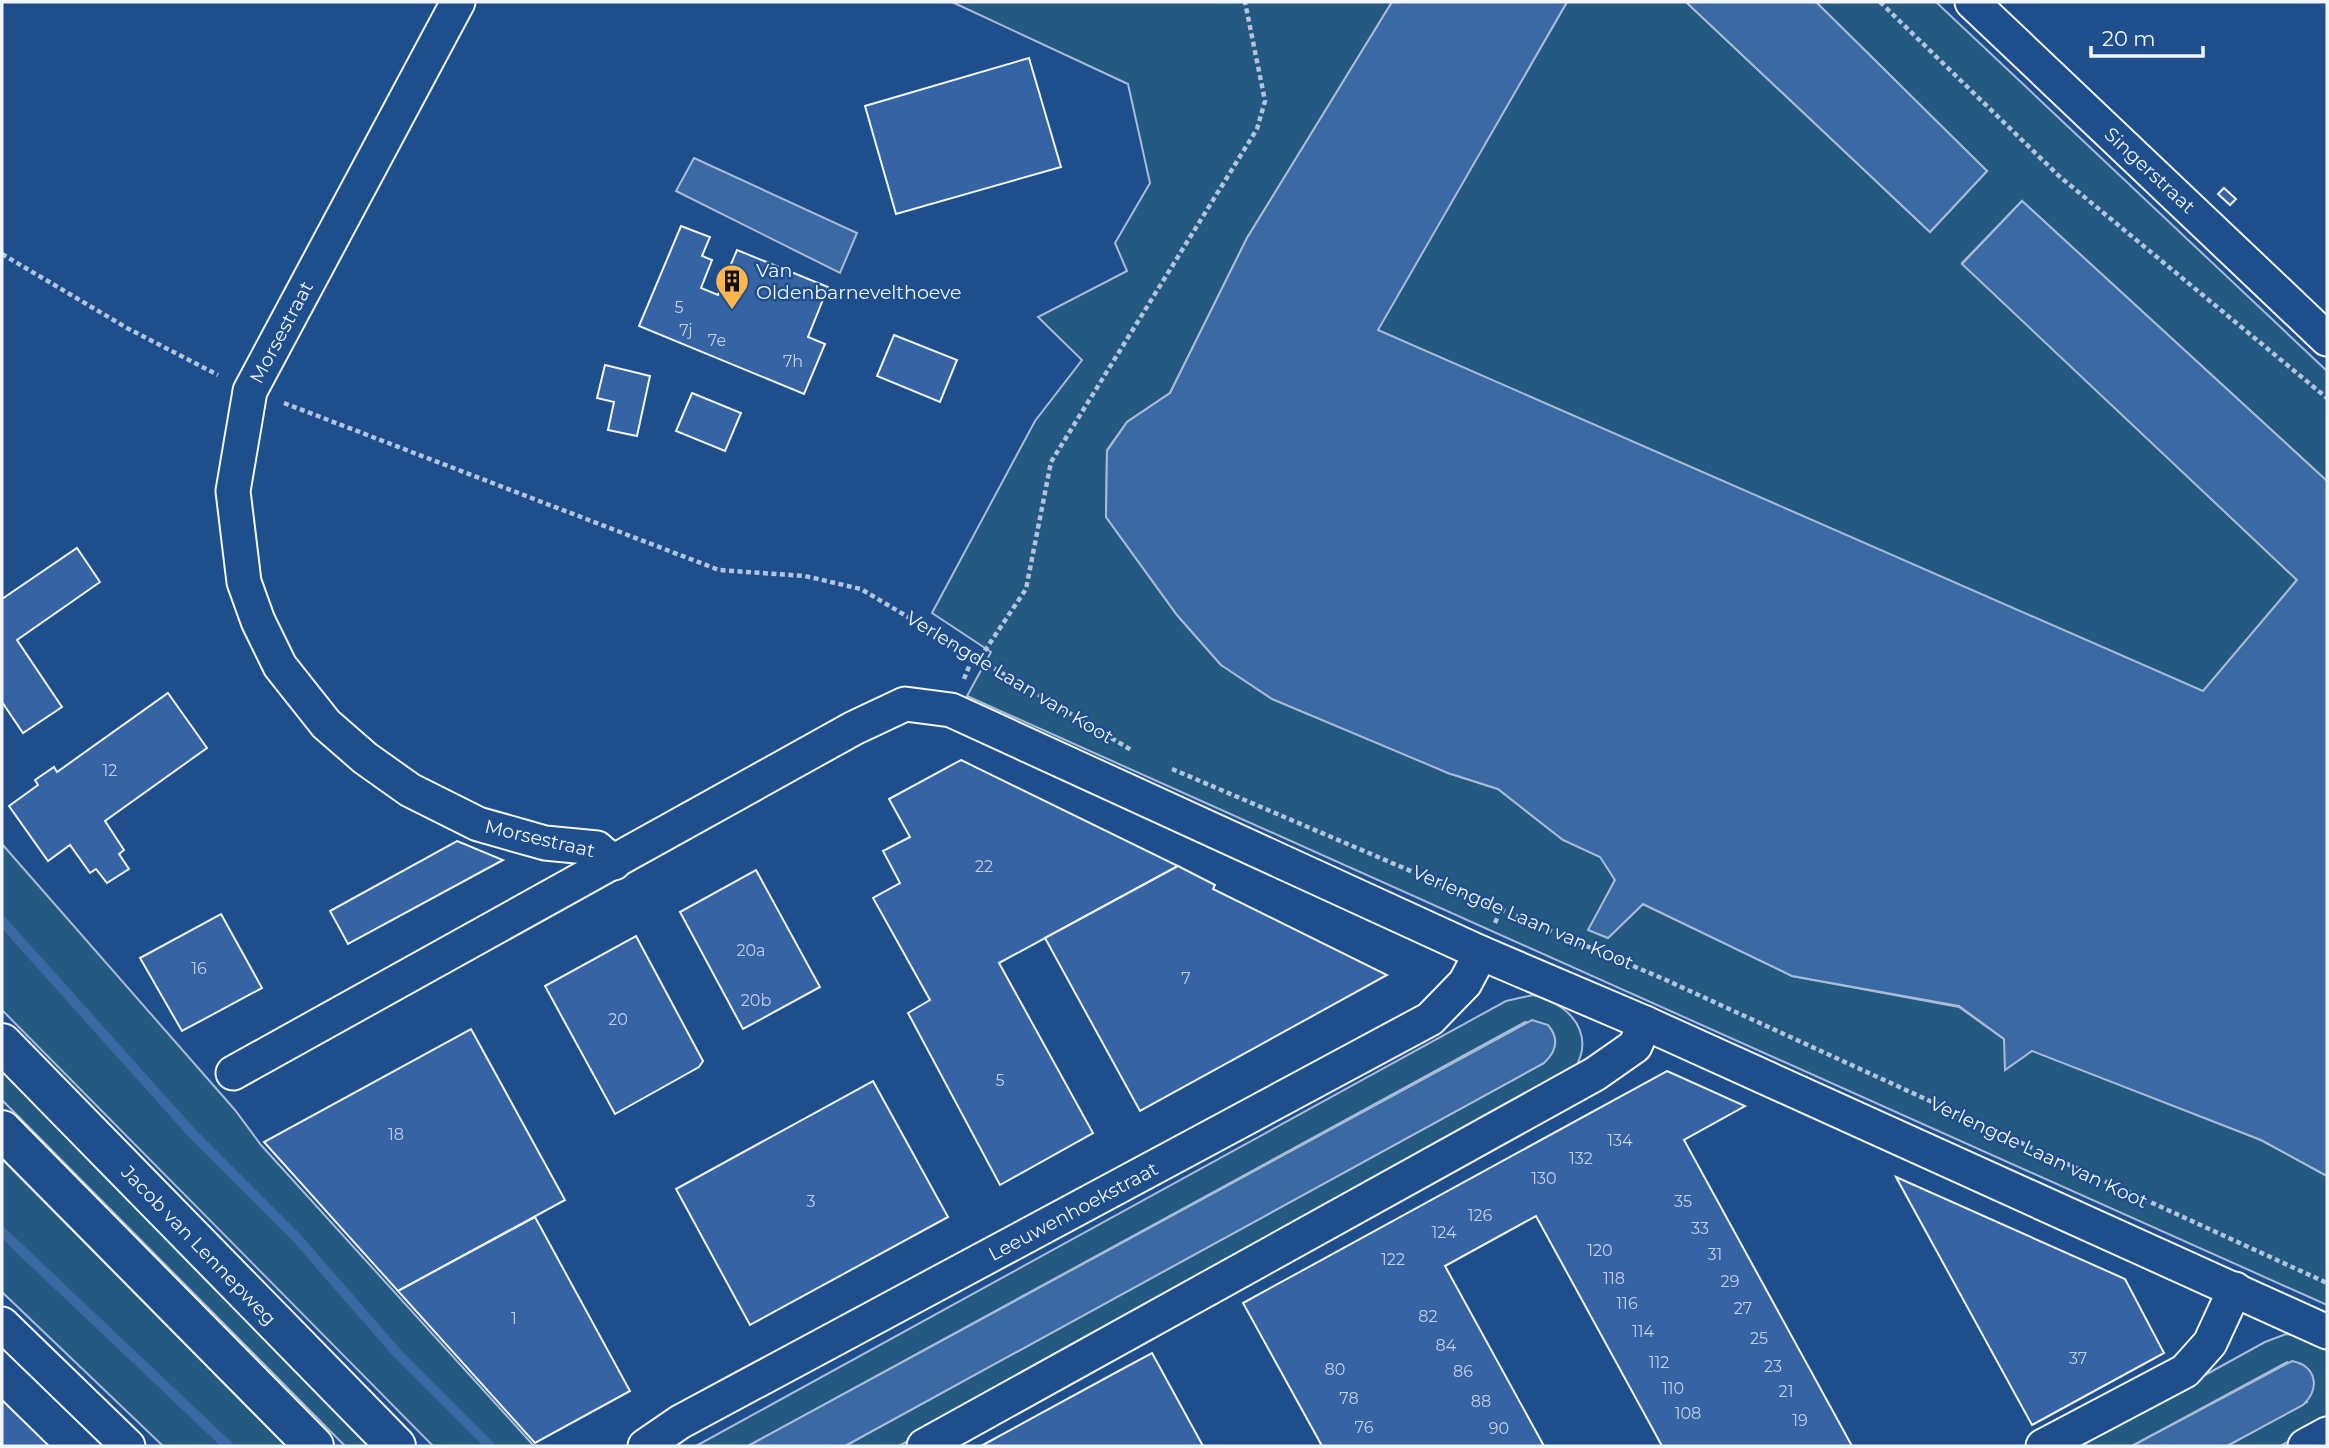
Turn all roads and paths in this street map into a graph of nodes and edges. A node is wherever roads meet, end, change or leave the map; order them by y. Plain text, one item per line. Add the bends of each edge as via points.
1 (458, 2) edge
2 (1245, 2) edge
3 (1880, 2) edge
4 (1972, 2) edge
5 (2, 254) edge
6 (2327, 339) edge
7 (250, 391) junction
8 (2327, 398) edge
9 (980, 658) junction
10 (1139, 754) dead end
11 (1164, 765) dead end
12 (614, 863) junction
13 (1480, 953) junction
14 (1645, 1023) junction
15 (2, 1043) edge
16 (233, 1073) dead end
17 (2, 1130) edge
18 (2327, 1283) edge
19 (2235, 1289) junction
20 (2, 1324) edge
21 (2327, 1332) edge
22 (2327, 1434) edge
23 (128, 1446) edge
24 (314, 1446) edge
25 (396, 1446) edge
26 (645, 1446) edge
27 (924, 1446) edge
28 (2043, 1446) edge
29 (2305, 1446) edge

1 - 7 street, Morsestraat
2 - 9 path via 1265,101 1256,129 1051,461 1026,589
3 - 8 path via 2059,176
4 - 6 street, Singerstraat
5 - 7 path, Verlengde Laan van Koot via 127,328
7 - 9 path, Verlengde Laan van Koot via 719,569 805,576 861,589
7 - 12 street, Morsestraat via 233,491 239,550 253,608 280,666 326,724 410,790 478,824 545,843 597,848
9 - 10 path, Verlengde Laan van Koot
11 - 18 path, Verlengde Laan van Koot via 1666,980
12 - 13 street, Morsestraat via 854,728 905,705 951,710
12 - 16 street, Morsestraat
13 - 14 street
13 - 26 street, Leeuwenhoekstraat via 1465,983 1430,1019 680,1422
14 - 19 street
14 - 27 street via 1635,1046 1595,1074
15 - 25 main road, Jacob van Lennepweg
17 - 24 main road
19 - 21 street
19 - 28 street via 2210,1343 2185,1371
20 - 23 street
22 - 29 street

